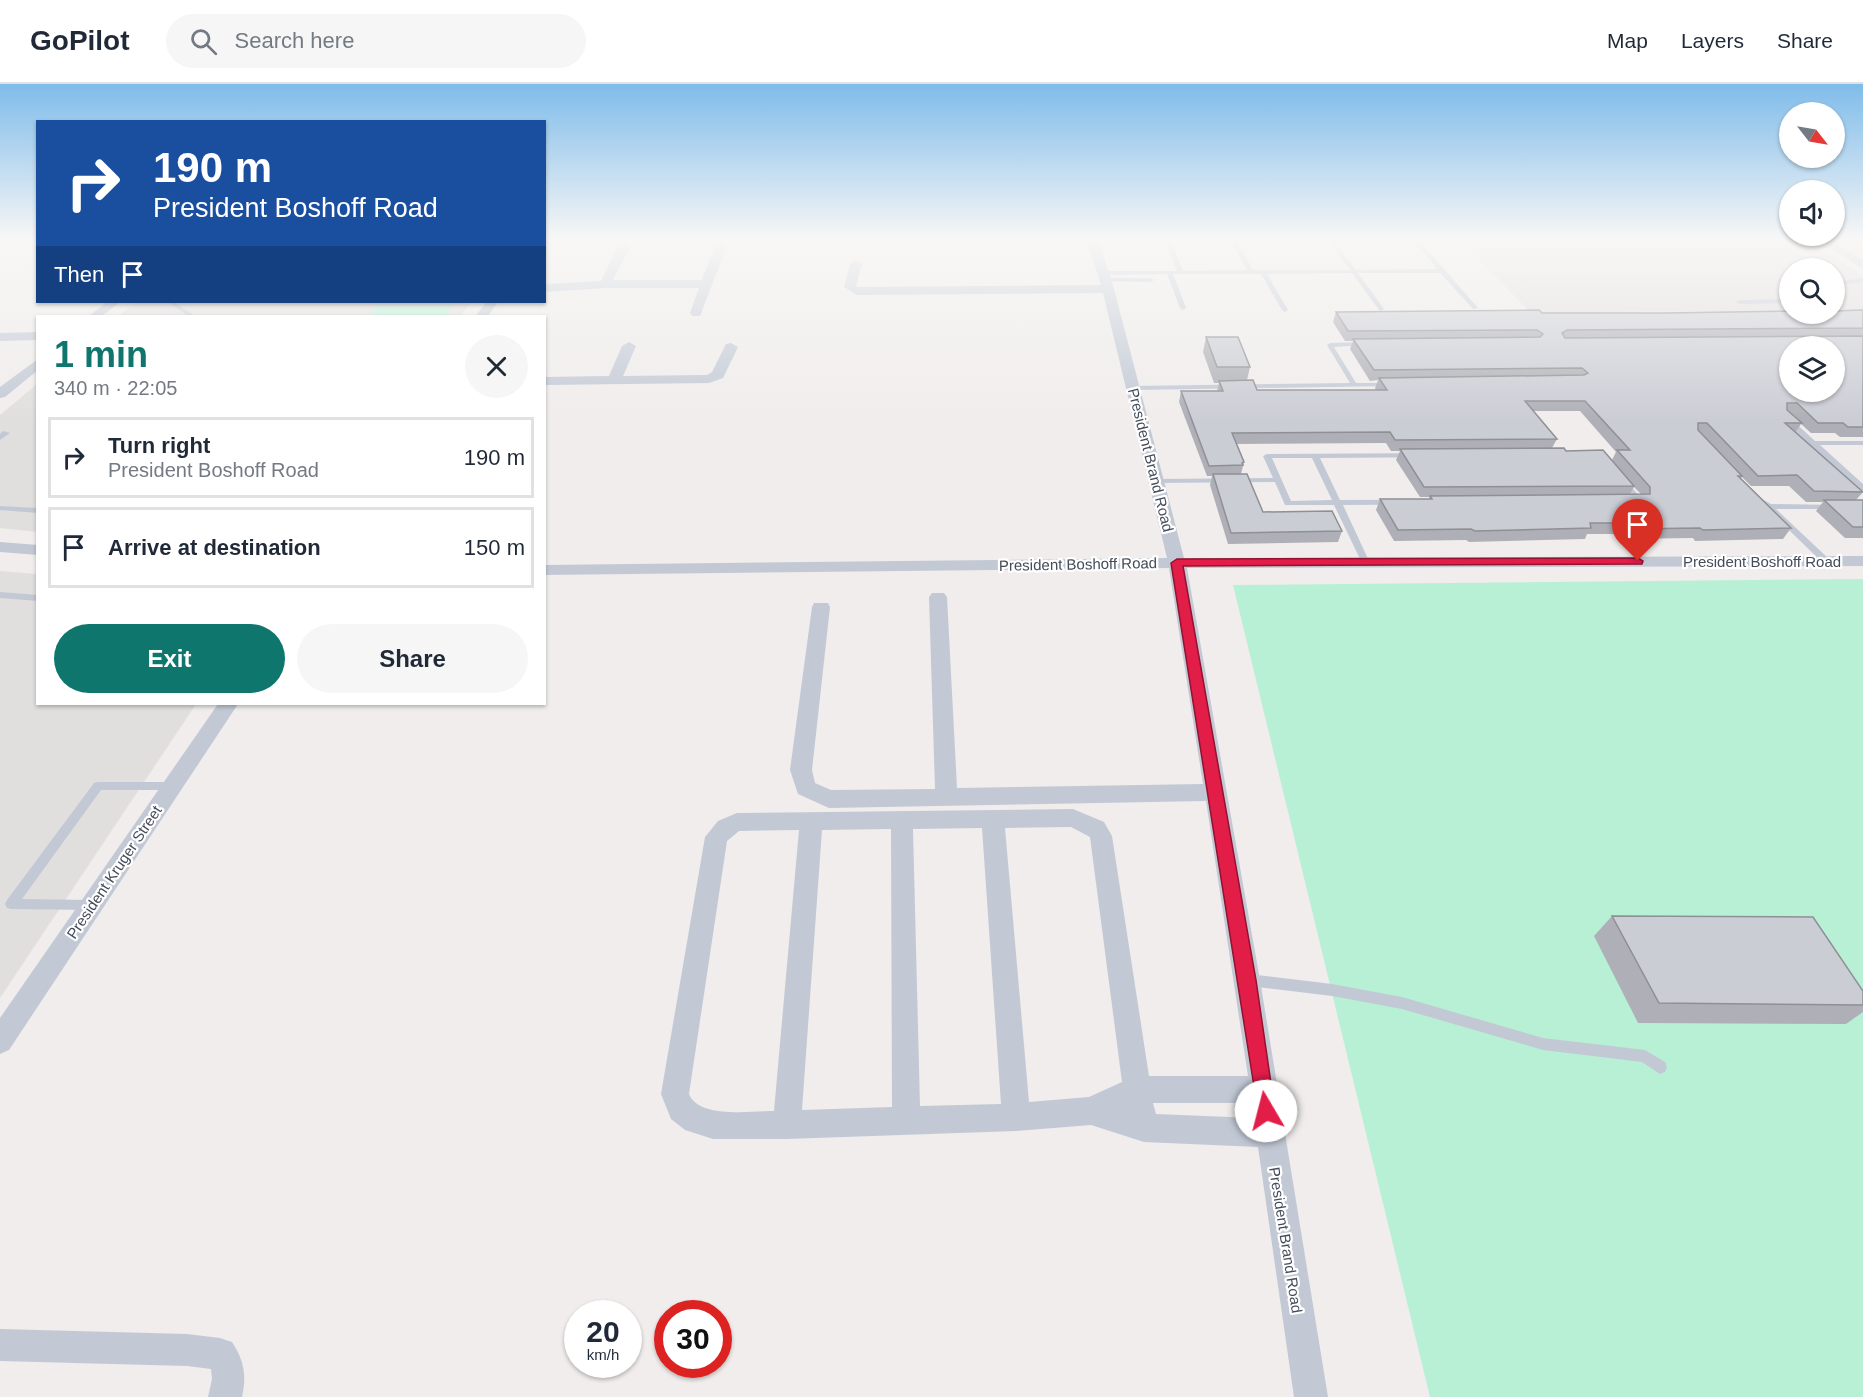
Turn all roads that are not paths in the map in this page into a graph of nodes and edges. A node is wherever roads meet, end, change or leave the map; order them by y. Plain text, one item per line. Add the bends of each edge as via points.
1 (700, 299) edge
2 (1110, 299) edge
3 (1180, 299) edge
4 (1280, 299) edge
5 (1374, 299) edge
6 (1467, 299) edge
7 (1739, 302) dead end
8 (1779, 302) edge
9 (113, 303) edge
10 (172, 303) edge
11 (1183, 308) dead end
12 (1475, 308) edge
13 (1381, 309) edge
14 (1286, 310) dead end
15 (696, 313) dead end
16 (96, 315) edge
17 (190, 315) edge
18 (36, 336) edge
19 (0, 337) edge
20 (1378, 344) edge
21 (629, 346) dead end
22 (731, 347) dead end
23 (36, 365) edge
24 (546, 381) edge
25 (614, 381) junction
26 (1354, 385) junction
27 (1401, 385) edge
28 (1133, 388) junction
29 (0, 394) edge
30 (1785, 417) edge
31 (1813, 443) junction
32 (1863, 443) edge
33 (1315, 456) junction
34 (1278, 480) junction
35 (1156, 481) junction
36 (1863, 488) edge
37 (1748, 491) edge
38 (1338, 503) junction
39 (1769, 506) junction
40 (0, 507) edge
41 (1840, 507) edge
42 (36, 510) edge
43 (0, 547) edge
44 (36, 550) edge
45 (1826, 561) junction
46 (1863, 561) edge
47 (1177, 563) junction
48 (1366, 563) junction
49 (546, 570) edge
50 (0, 595) edge
51 (938, 597) dead end
52 (36, 598) edge
53 (820, 607) dead end
54 (227, 705) edge
55 (172, 786) junction
56 (1214, 792) junction
57 (946, 797) junction
58 (811, 820) junction
59 (993, 820) junction
60 (902, 821) junction
61 (92, 905) junction
62 (1247, 980) junction
63 (0, 1041) edge
64 (1660, 1067) dead end
65 (1137, 1089) junction
66 (1263, 1090) junction
67 (1091, 1111) junction
68 (1016, 1117) junction
69 (906, 1121) junction
70 (787, 1125) junction
71 (1144, 1128) junction
72 (1269, 1133) junction
73 (0, 1345) edge
74 (225, 1397) edge
75 (1311, 1397) edge

1 - 15 street
2 - 28 street, President Brand Road
3 - 11 lane
4 - 14 lane
5 - 13 lane
6 - 12 lane
7 - 8 lane
9 - 16 street
10 - 17 lane
18 - 19 street
20 - 26 lane via 1330,345
21 - 25 street
22 - 25 street via 713,379
23 - 29 street
24 - 25 street
26 - 27 lane
26 - 28 lane
28 - 35 street, President Brand Road
30 - 31 lane
31 - 32 lane
31 - 36 lane
33 - 34 lane via 1267,456
33 - 38 lane
33 - 38 lane via 1598,454 1639,501
34 - 35 lane
34 - 38 lane via 1288,503
35 - 47 street, President Brand Road
37 - 39 lane
38 - 48 lane
39 - 41 lane
39 - 45 lane
40 - 42 lane
43 - 44 street
45 - 46 street, President Boshoff Road
45 - 48 street, President Boshoff Road
47 - 48 street, President Boshoff Road
47 - 49 street, President Boshoff Road
47 - 56 street, President Brand Road
50 - 52 lane
51 - 57 street
53 - 57 street via 801,771 806,788 829,799
54 - 55 street, President Kruger Street
55 - 61 street, President Kruger Street
55 - 61 lane via 98,786 11,904
56 - 57 street
56 - 62 street, President Brand Road
58 - 60 street
58 - 70 street
58 - 70 street via 737,822 716,837 675,1094 681,1109 704,1123
59 - 60 street
59 - 65 street via 1073,818 1096,828 1101,836
59 - 68 street
60 - 69 street
61 - 63 street, President Kruger Street
62 - 64 lane via 1402,1003 1543,1044 1645,1056
62 - 66 street, President Brand Road
65 - 66 street
65 - 67 street
65 - 71 street
66 - 72 street, President Brand Road
67 - 68 street
67 - 71 street
68 - 69 street
69 - 70 street
71 - 72 street
72 - 75 street, President Brand Road
73 - 74 street via 220,1354 229,1365

